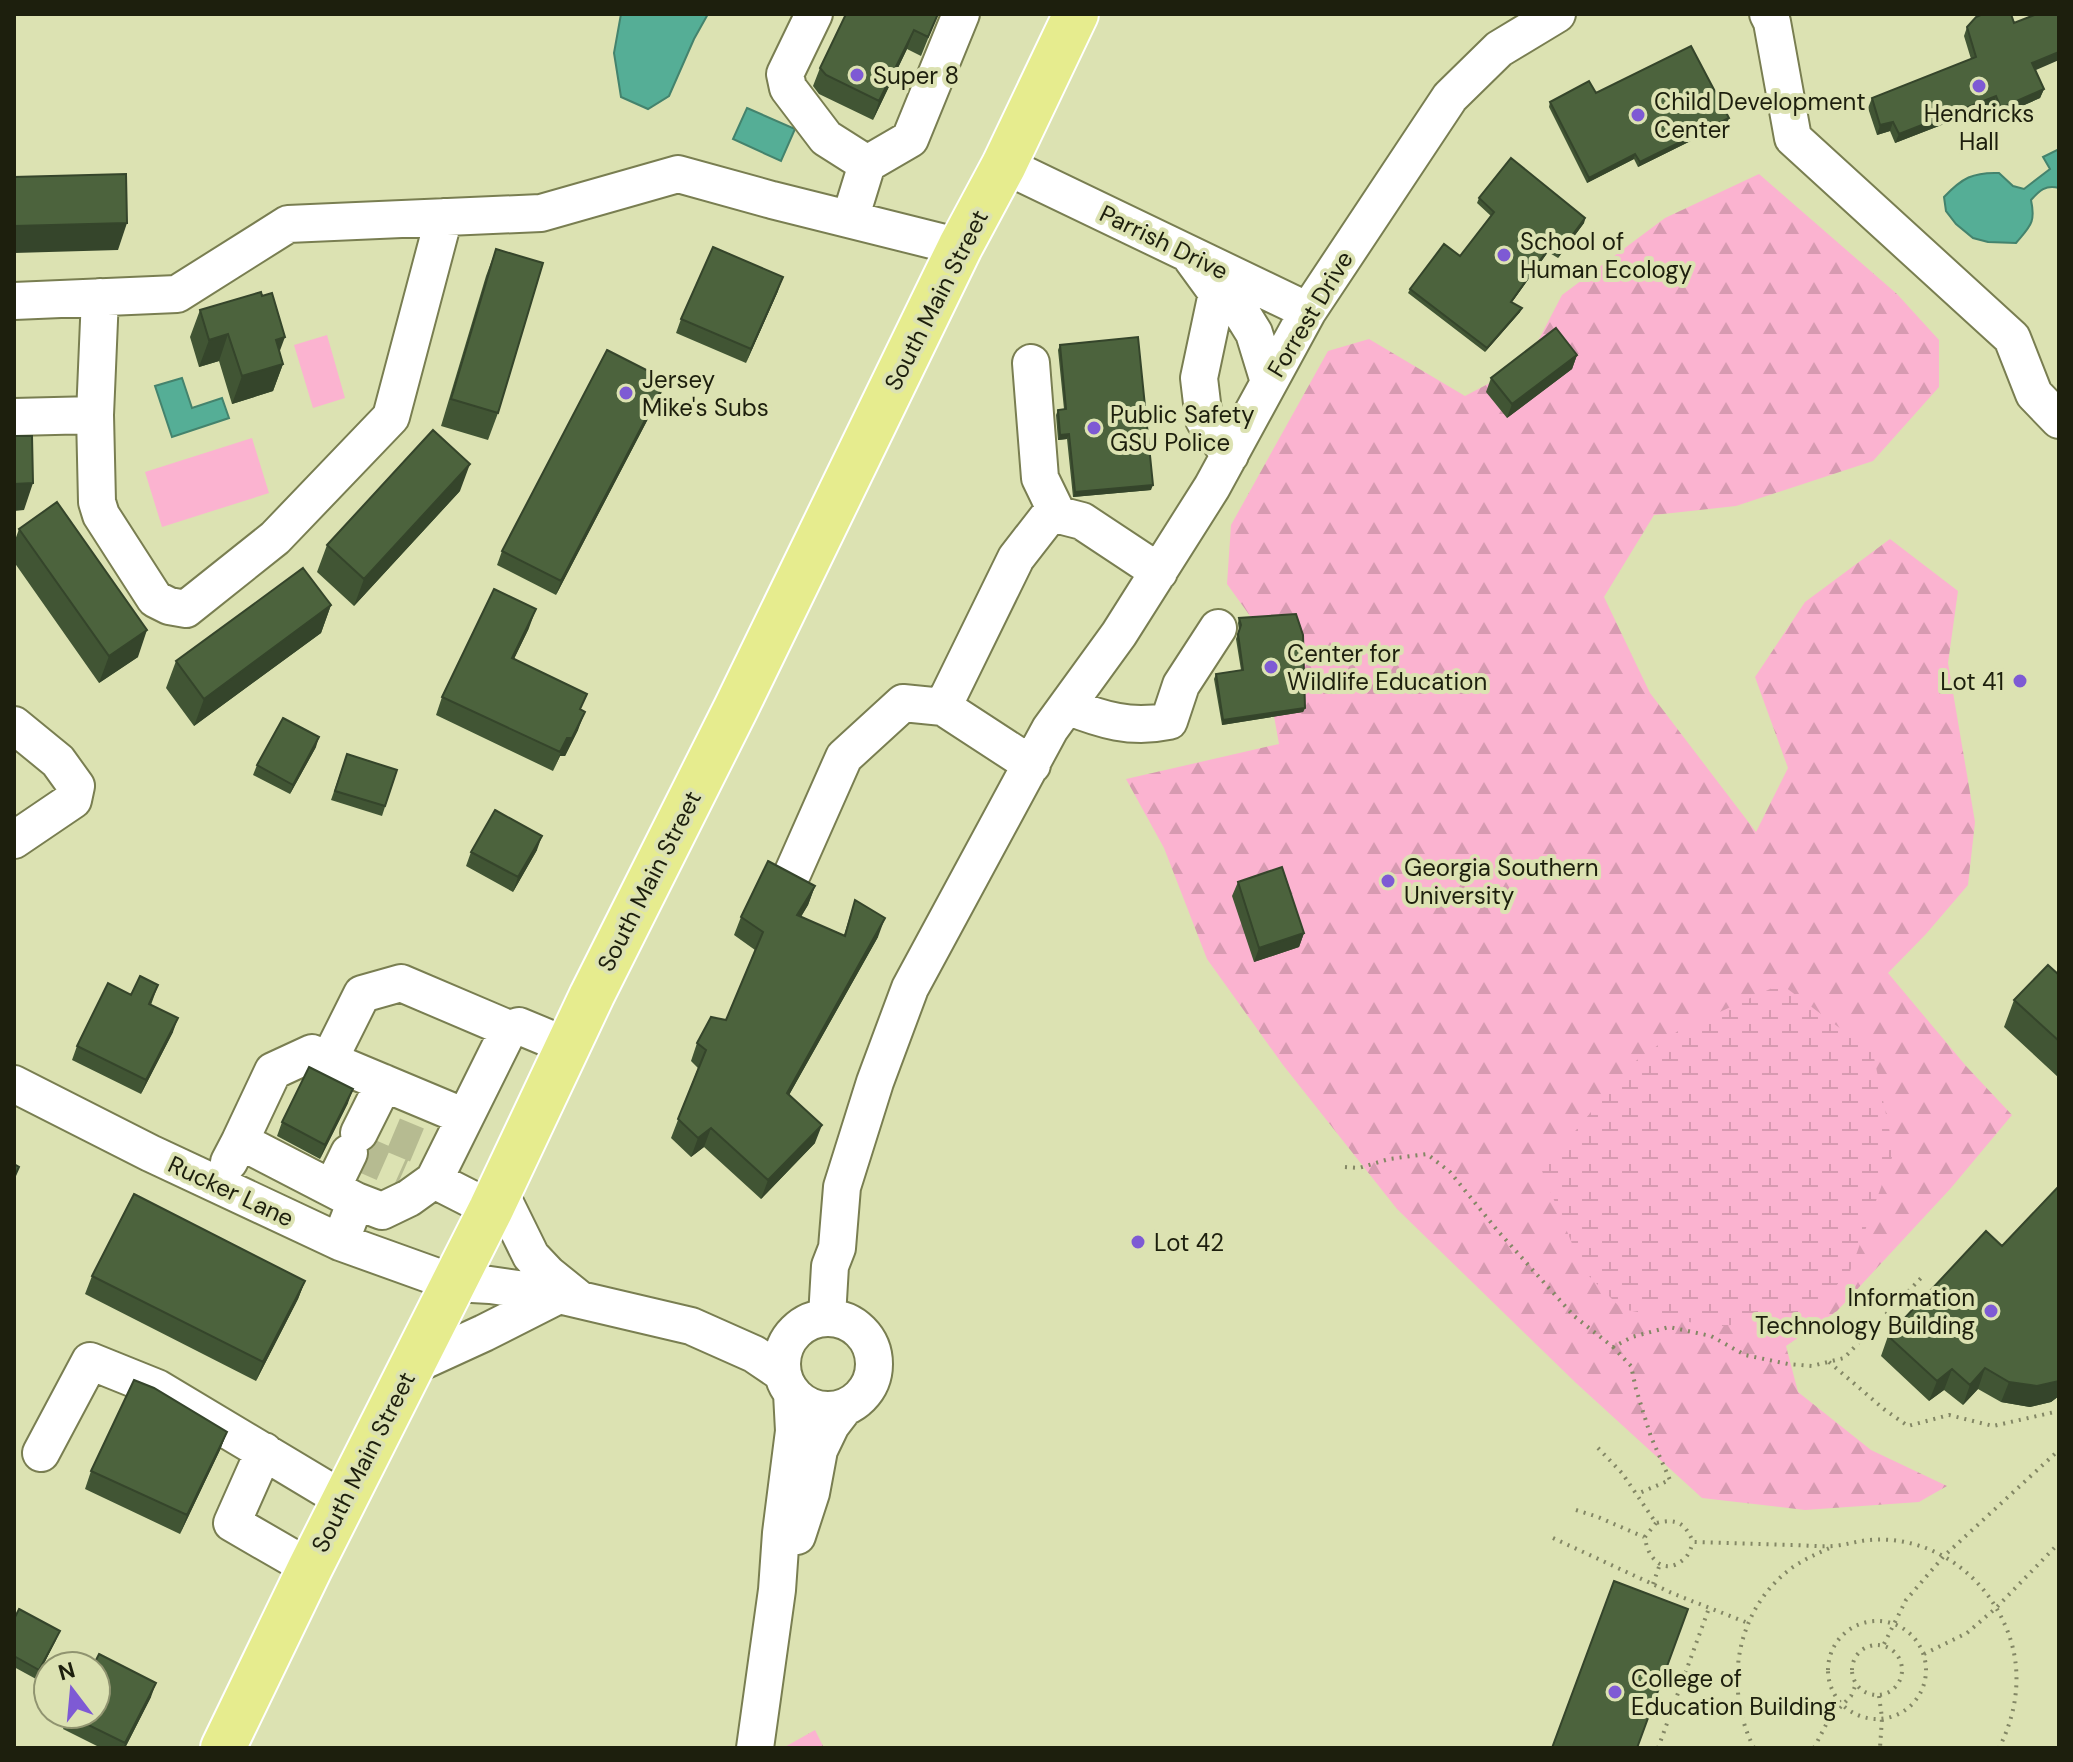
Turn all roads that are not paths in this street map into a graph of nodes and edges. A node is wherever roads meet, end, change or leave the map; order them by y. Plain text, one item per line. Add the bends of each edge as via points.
1 (814, 14) edge
2 (961, 14) edge
3 (1076, 14) edge
4 (1557, 14) edge
5 (1768, 14) edge
6 (867, 164) junction
7 (1013, 168) junction
8 (444, 217) junction
9 (850, 219) junction
10 (960, 247) junction
11 (1189, 255) junction
12 (1217, 293) junction
13 (100, 297) junction
14 (14, 301) edge
15 (1308, 311) junction
16 (1031, 363) dead end
17 (1269, 382) junction
18 (95, 415) junction
19 (14, 417) edge
20 (2059, 420) edge
21 (1230, 455) junction
22 (1058, 515) junction
23 (1159, 572) junction
24 (1218, 628) dead end
25 (943, 707) junction
26 (1059, 718) junction
27 (14, 725) edge
28 (1032, 765) junction
29 (14, 840) edge
30 (793, 872) edge
31 (509, 1029) junction
32 (567, 1046) junction
33 (329, 1060) junction
34 (384, 1083) junction
35 (14, 1084) edge
36 (465, 1117) junction
37 (240, 1141) junction
38 (399, 1153) junction
39 (218, 1185) junction
40 (344, 1195) junction
41 (495, 1200) junction
42 (340, 1242) junction
43 (454, 1283) junction
44 (569, 1297) junction
45 (829, 1321) junction
46 (691, 1326) junction
47 (412, 1366) junction
48 (787, 1383) junction
49 (844, 1408) junction
50 (264, 1451) junction
51 (41, 1453) dead end
52 (344, 1500) junction
53 (310, 1568) junction
54 (777, 1590) junction
55 (223, 1748) edge
56 (755, 1748) edge

1 - 6 street via 785,74 788,88 826,138
2 - 6 street via 910,139
3 - 7 main road, South Main Street
4 - 15 street, Forrest Drive via 1499,49 1450,97
5 - 20 street via 1793,138 2012,338 2034,394
6 - 9 street
7 - 10 main road, South Main Street
7 - 11 street, Parrish Drive
8 - 9 street via 541,213 678,174
8 - 13 street via 288,224 177,294
8 - 18 street via 391,417 275,538 186,609 155,599 101,515
9 - 10 street
10 - 32 main road, South Main Street
11 - 12 street
11 - 15 street, Parrish Drive
12 - 17 street via 1241,312 1254,333
12 - 21 street via 1199,378 1204,420
13 - 14 street
13 - 18 street
15 - 17 street, Forrest Drive
16 - 22 street via 1040,478
17 - 21 street, Forrest Drive
18 - 19 street
21 - 23 street, Forrest Drive
22 - 23 street via 1082,521
22 - 25 street via 1051,513 1016,558
23 - 26 street, Forrest Drive
24 - 26 street via 1181,685 1169,721 1146,726
25 - 28 street
25 - 30 street via 903,703 844,757
26 - 28 street, Forrest Drive
27 - 29 street via 58,761 76,786 73,800
28 - 45 street, Forrest Drive via 910,988 875,1082 842,1187 837,1248 830,1266
31 - 32 street via 519,1026
31 - 33 street via 401,983 362,994
31 - 36 street
32 - 41 main road, South Main Street
33 - 34 street
33 - 37 street via 312,1053 273,1071
34 - 36 street
34 - 38 street
35 - 39 street, Rucker Lane
36 - 38 street
37 - 39 street
37 - 40 street
38 - 40 street
38 - 40 street via 409,1198 382,1211
38 - 41 street
39 - 42 street, Rucker Lane
40 - 42 street
41 - 43 main road, South Main Street
41 - 44 street via 531,1256
42 - 43 street, Rucker Lane
43 - 44 street, Rucker Lane
43 - 47 main road, South Main Street
44 - 46 street, Rucker Lane
44 - 47 street
45 - 46 street via 777,1329
45 - 48 street via 795,1330 786,1343 781,1357
45 - 49 street via 863,1333 870,1344 874,1369 864,1393
46 - 48 street via 754,1354
47 - 52 main road, South Main Street
48 - 49 street via 802,1403
48 - 54 street via 794,1431
49 - 54 street via 819,1450 811,1493
50 - 51 street via 157,1388 90,1361
50 - 52 street
50 - 53 street via 232,1523
52 - 53 main road, South Main Street
53 - 55 main road, South Main Street
54 - 56 street

